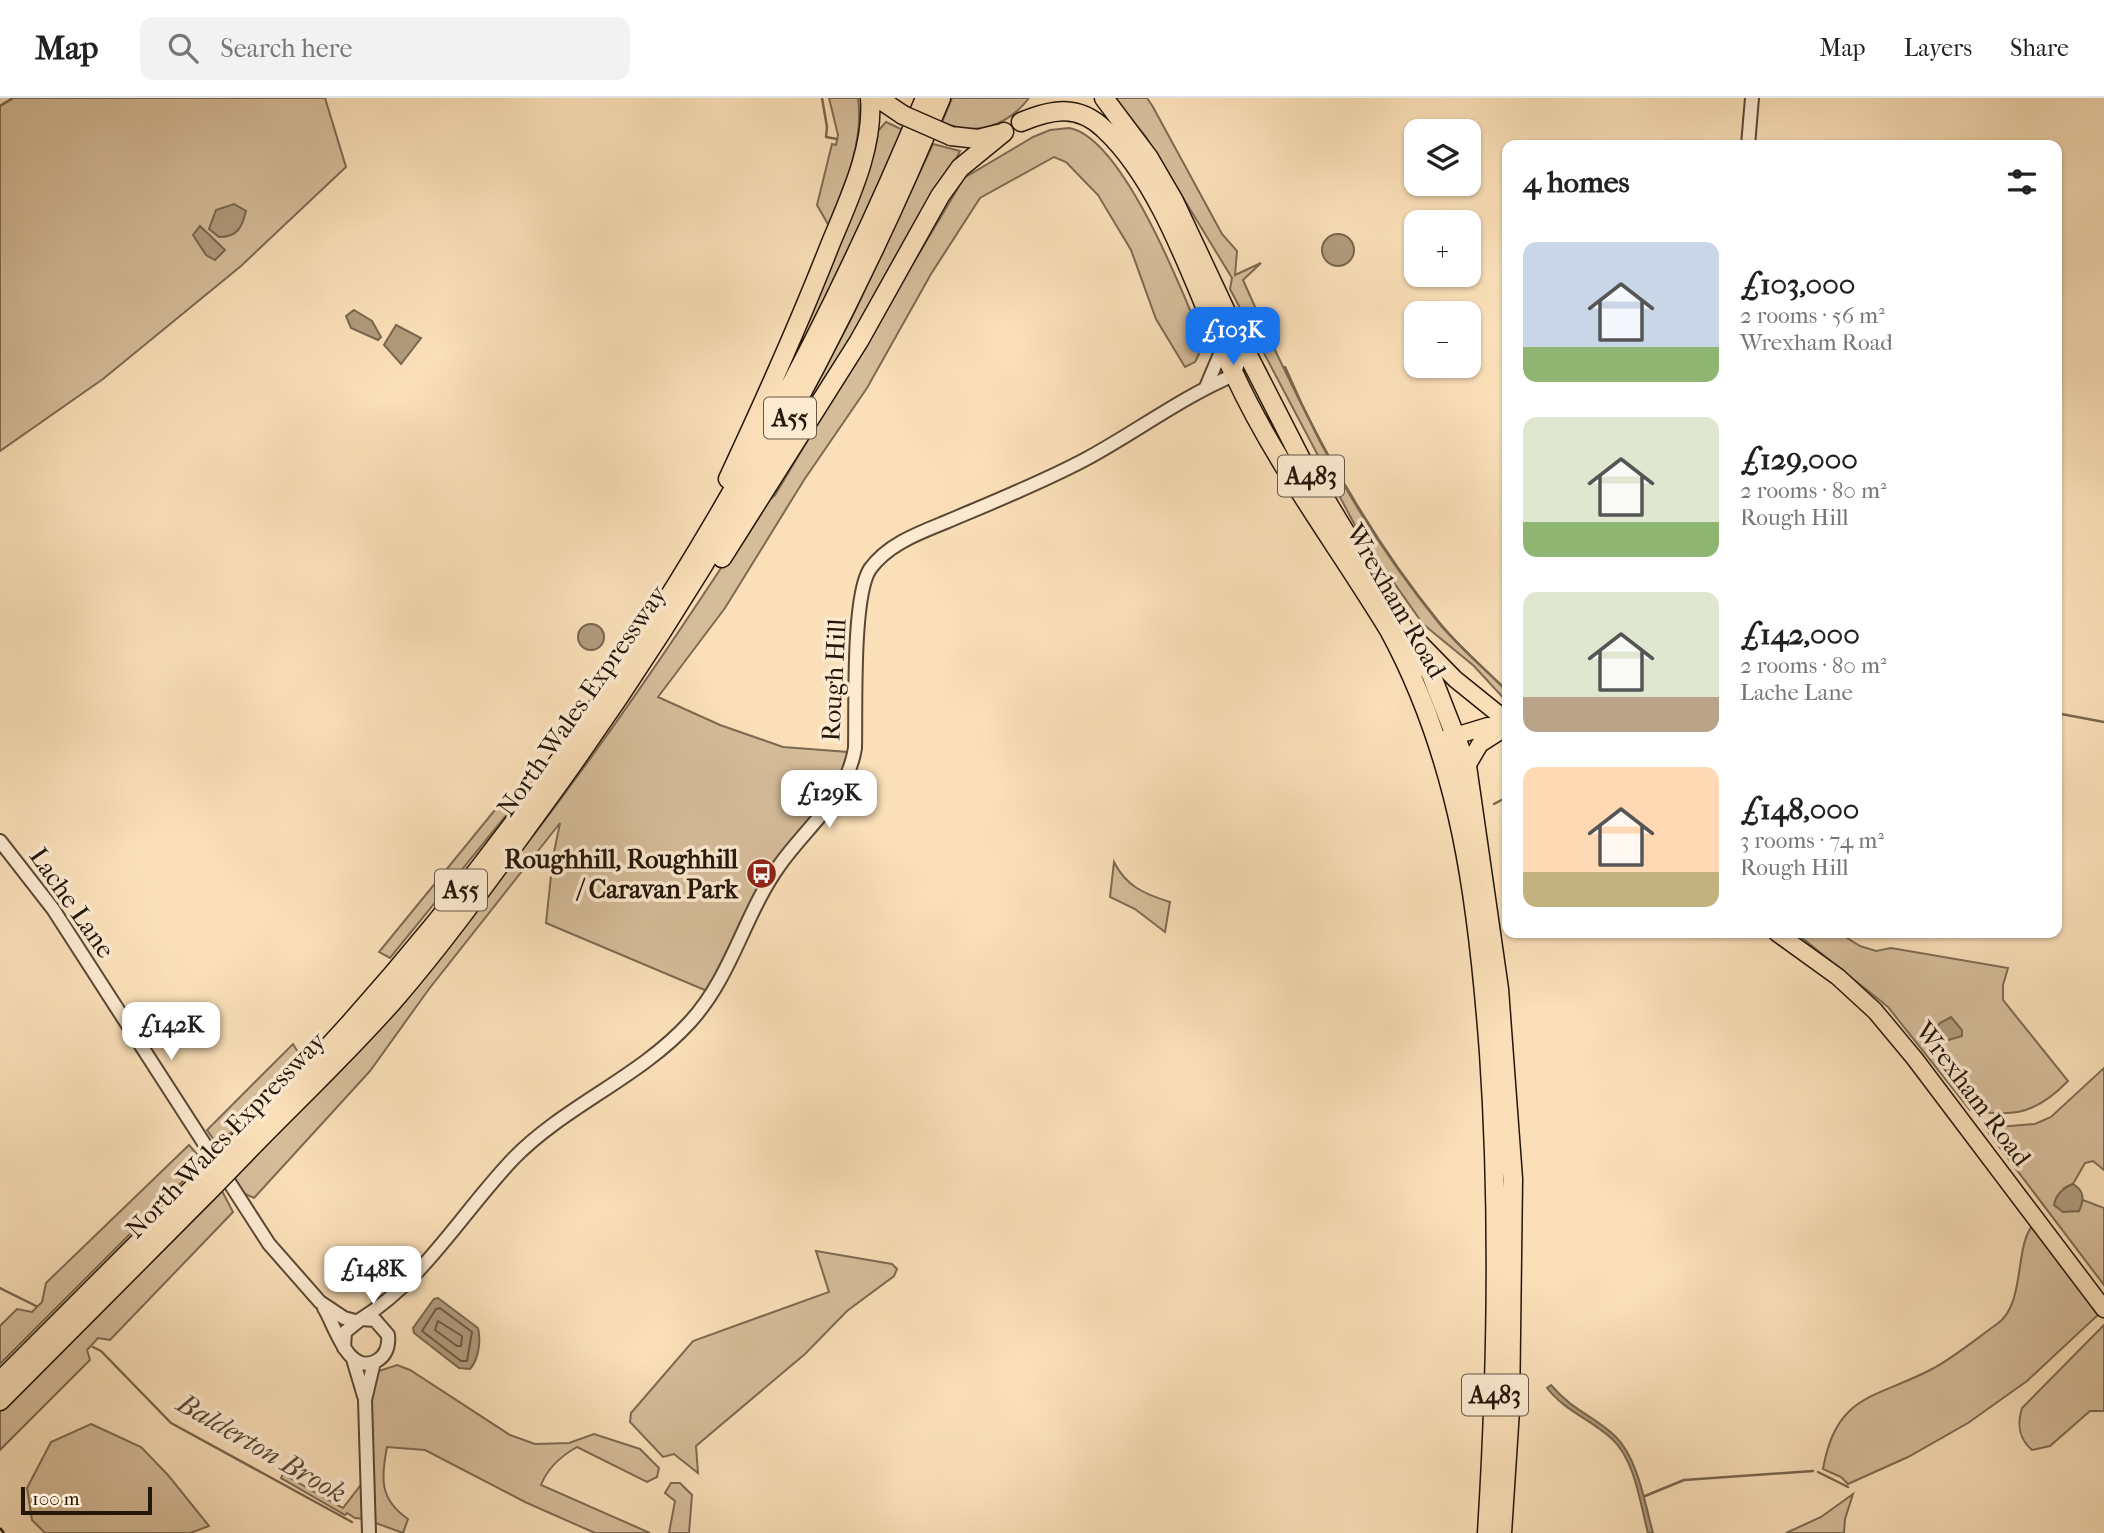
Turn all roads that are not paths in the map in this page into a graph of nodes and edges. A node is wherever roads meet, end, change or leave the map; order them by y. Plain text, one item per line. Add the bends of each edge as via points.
1 (870, 98) edge
2 (878, 98) edge
3 (925, 98) edge
4 (941, 98) edge
5 (1039, 98) edge
6 (1104, 98) edge
7 (1752, 98) edge
8 (1021, 122) junction
9 (1004, 132) junction
10 (1748, 140) edge
11 (1229, 317) junction
12 (1220, 338) junction
13 (1234, 375) junction
14 (1206, 387) junction
15 (658, 613) junction
16 (1405, 628) junction
17 (1502, 717) edge
18 (606, 719) junction
19 (1502, 727) edge
20 (1502, 730) edge
21 (1448, 738) junction
22 (1467, 766) junction
23 (0, 841) edge
24 (1784, 938) edge
25 (240, 1150) junction
26 (208, 1182) junction
27 (397, 1293) junction
28 (320, 1302) junction
29 (2104, 1309) edge
30 (358, 1320) junction
31 (385, 1329) junction
32 (344, 1348) junction
33 (353, 1359) junction
34 (373, 1362) junction
35 (0, 1381) edge
36 (365, 1399) junction
37 (0, 1401) edge
38 (369, 1533) edge
39 (1487, 1533) edge
40 (1502, 1533) edge

1 - 15 highway via 872,122 863,159 803,315 721,493
2 - 9 highway, bridge via 903,116 950,136 978,139
3 - 15 highway, North Wales Expressway / A55 via 882,202 764,437
4 - 18 highway, North Wales Expressway / A55 via 894,212 774,449 700,575
5 - 8 highway
6 - 11 highway, Wrexham Road / A483 via 1174,201
7 - 10 street
8 - 9 highway
8 - 12 highway, Wrexham Road / A483 via 1069,110 1104,129 1140,173
9 - 18 highway via 960,168 940,196 859,341 750,516 677,627
11 - 13 street via 1240,358
11 - 16 highway, Wrexham Road / A483 via 1334,518
12 - 13 highway, Wrexham Road / A483
12 - 14 street via 1220,354
13 - 14 street, Rough Hill
13 - 21 highway, Wrexham Road / A483 via 1264,432 1389,630
14 - 27 street, Rough Hill via 1028,488 912,536 890,549 870,570 861,596 851,771 839,793 779,866 712,993 668,1044 522,1151
15 - 25 highway, North Wales Expressway / A55 via 560,760 400,967
16 - 17 main road via 1455,679
16 - 21 highway, Wrexham Road / A483 via 1431,674
18 - 25 highway, North Wales Expressway / A55 via 394,1000
19 - 21 main road via 1488,726
20 - 22 main road via 1480,744
21 - 22 highway, A483
21 - 39 highway, A483 via 1484,987 1496,1195 1497,1348
22 - 40 highway, A483 via 1499,989 1513,1180 1510,1410
23 - 28 street, Lache Lane via 52,909 269,1244
24 - 29 main road, Wrexham Road via 1875,1011
25 - 26 highway, North Wales Expressway / A55, bridge
26 - 35 highway, North Wales Expressway / A55
26 - 37 highway, North Wales Expressway / A55
27 - 30 street, Rough Hill
27 - 31 street, Rough Hill
28 - 30 street, Lache Lane via 344,1318
28 - 32 street, Lache Lane
30 - 31 street via 375,1320
30 - 32 street via 345,1332
31 - 34 street via 387,1348
32 - 33 street
33 - 34 street
33 - 36 street
34 - 36 street
36 - 38 street

